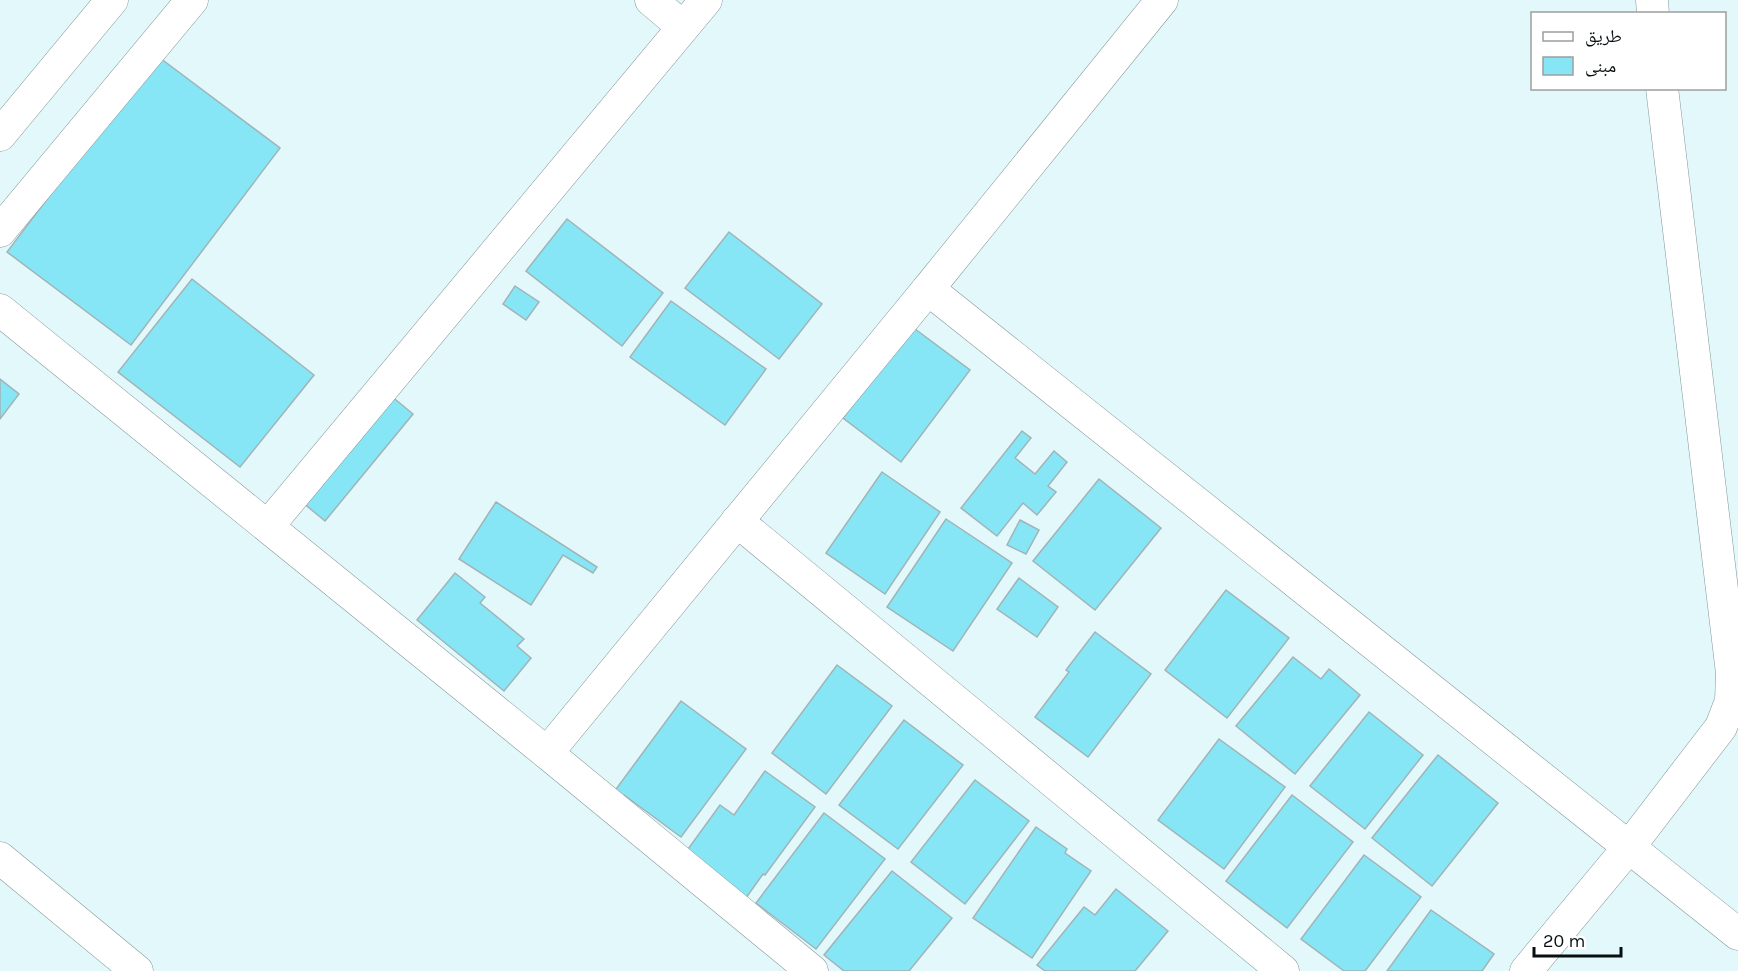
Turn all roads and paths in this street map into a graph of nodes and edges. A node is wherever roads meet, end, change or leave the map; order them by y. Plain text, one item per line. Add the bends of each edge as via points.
1 (192, 0) edge
2 (651, 0) edge
3 (706, 0) edge
4 (1162, 0) edge
5 (106, 2) edge
6 (683, 27) junction
7 (1662, 90) edge
8 (0, 135) edge
9 (0, 231) edge
10 (928, 289) junction
11 (0, 310) edge
12 (737, 521) junction
13 (268, 526) junction
14 (547, 753) junction
15 (1629, 846) junction
16 (0, 858) edge
17 (1738, 934) edge
18 (137, 971) edge
19 (812, 971) edge
20 (1283, 971) edge
21 (1526, 971) edge

1 - 9 street
2 - 6 street
3 - 6 street
4 - 10 street
5 - 8 street
6 - 13 street
7 - 15 street via 1732,673 1731,701 1721,727
10 - 12 street
10 - 15 street
11 - 13 street
12 - 14 street
12 - 20 street
13 - 14 street
14 - 19 street
15 - 17 street
15 - 21 street
16 - 18 street

